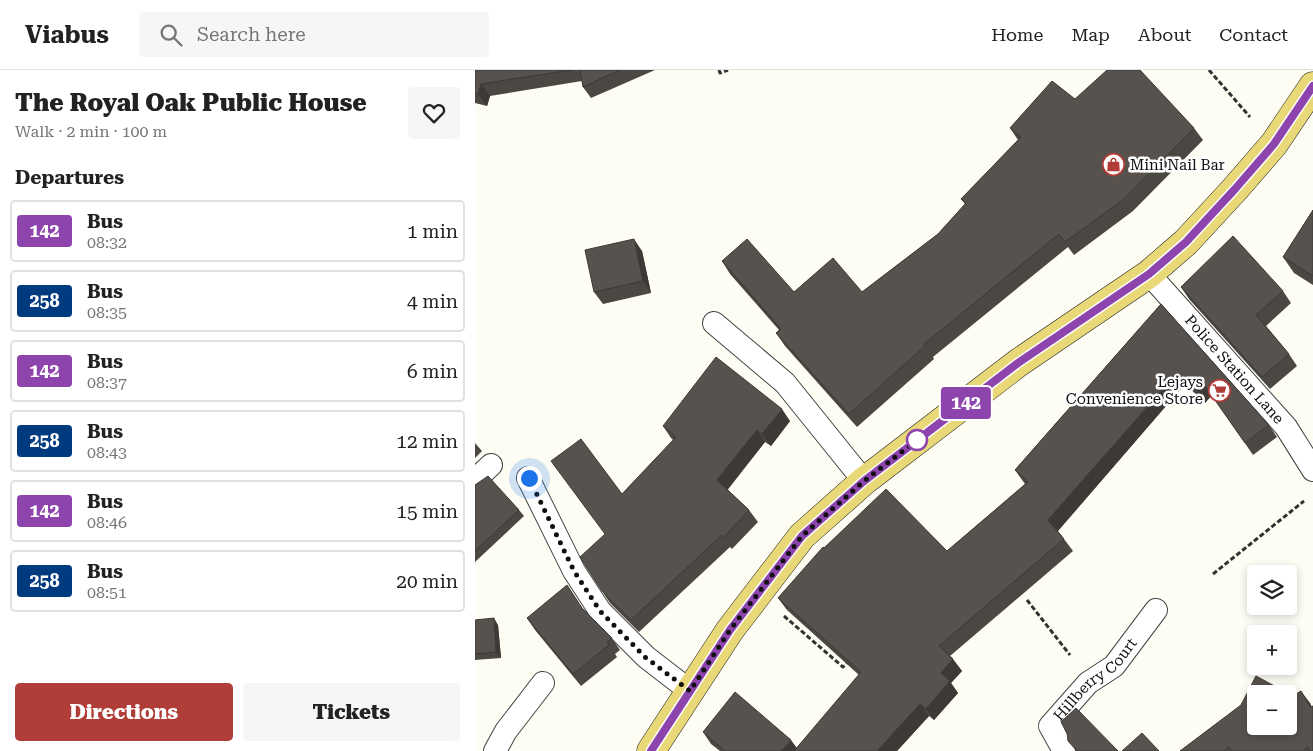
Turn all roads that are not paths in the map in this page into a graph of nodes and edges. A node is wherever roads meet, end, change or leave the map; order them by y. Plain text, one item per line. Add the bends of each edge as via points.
1 (1313, 86) edge
2 (1149, 274) junction
3 (714, 323) dead end
4 (491, 465) dead end
5 (1313, 470) edge
6 (529, 478) dead end
7 (475, 480) edge
8 (864, 481) junction
9 (1156, 610) dead end
10 (543, 683) dead end
11 (690, 691) junction
12 (495, 751) edge
13 (651, 751) edge
14 (1064, 751) edge

1 - 2 main road via 1274,144 1235,189 1186,242
2 - 5 lane, Police Station Lane via 1286,427
2 - 8 main road via 1018,363
3 - 8 lane via 785,383
4 - 7 lane
6 - 11 lane via 574,571 600,611 645,657
8 - 11 main road via 802,536 730,630
9 - 14 lane, Hillberry Court via 1114,666 1088,683 1050,726
10 - 12 lane via 506,731
11 - 13 main road

